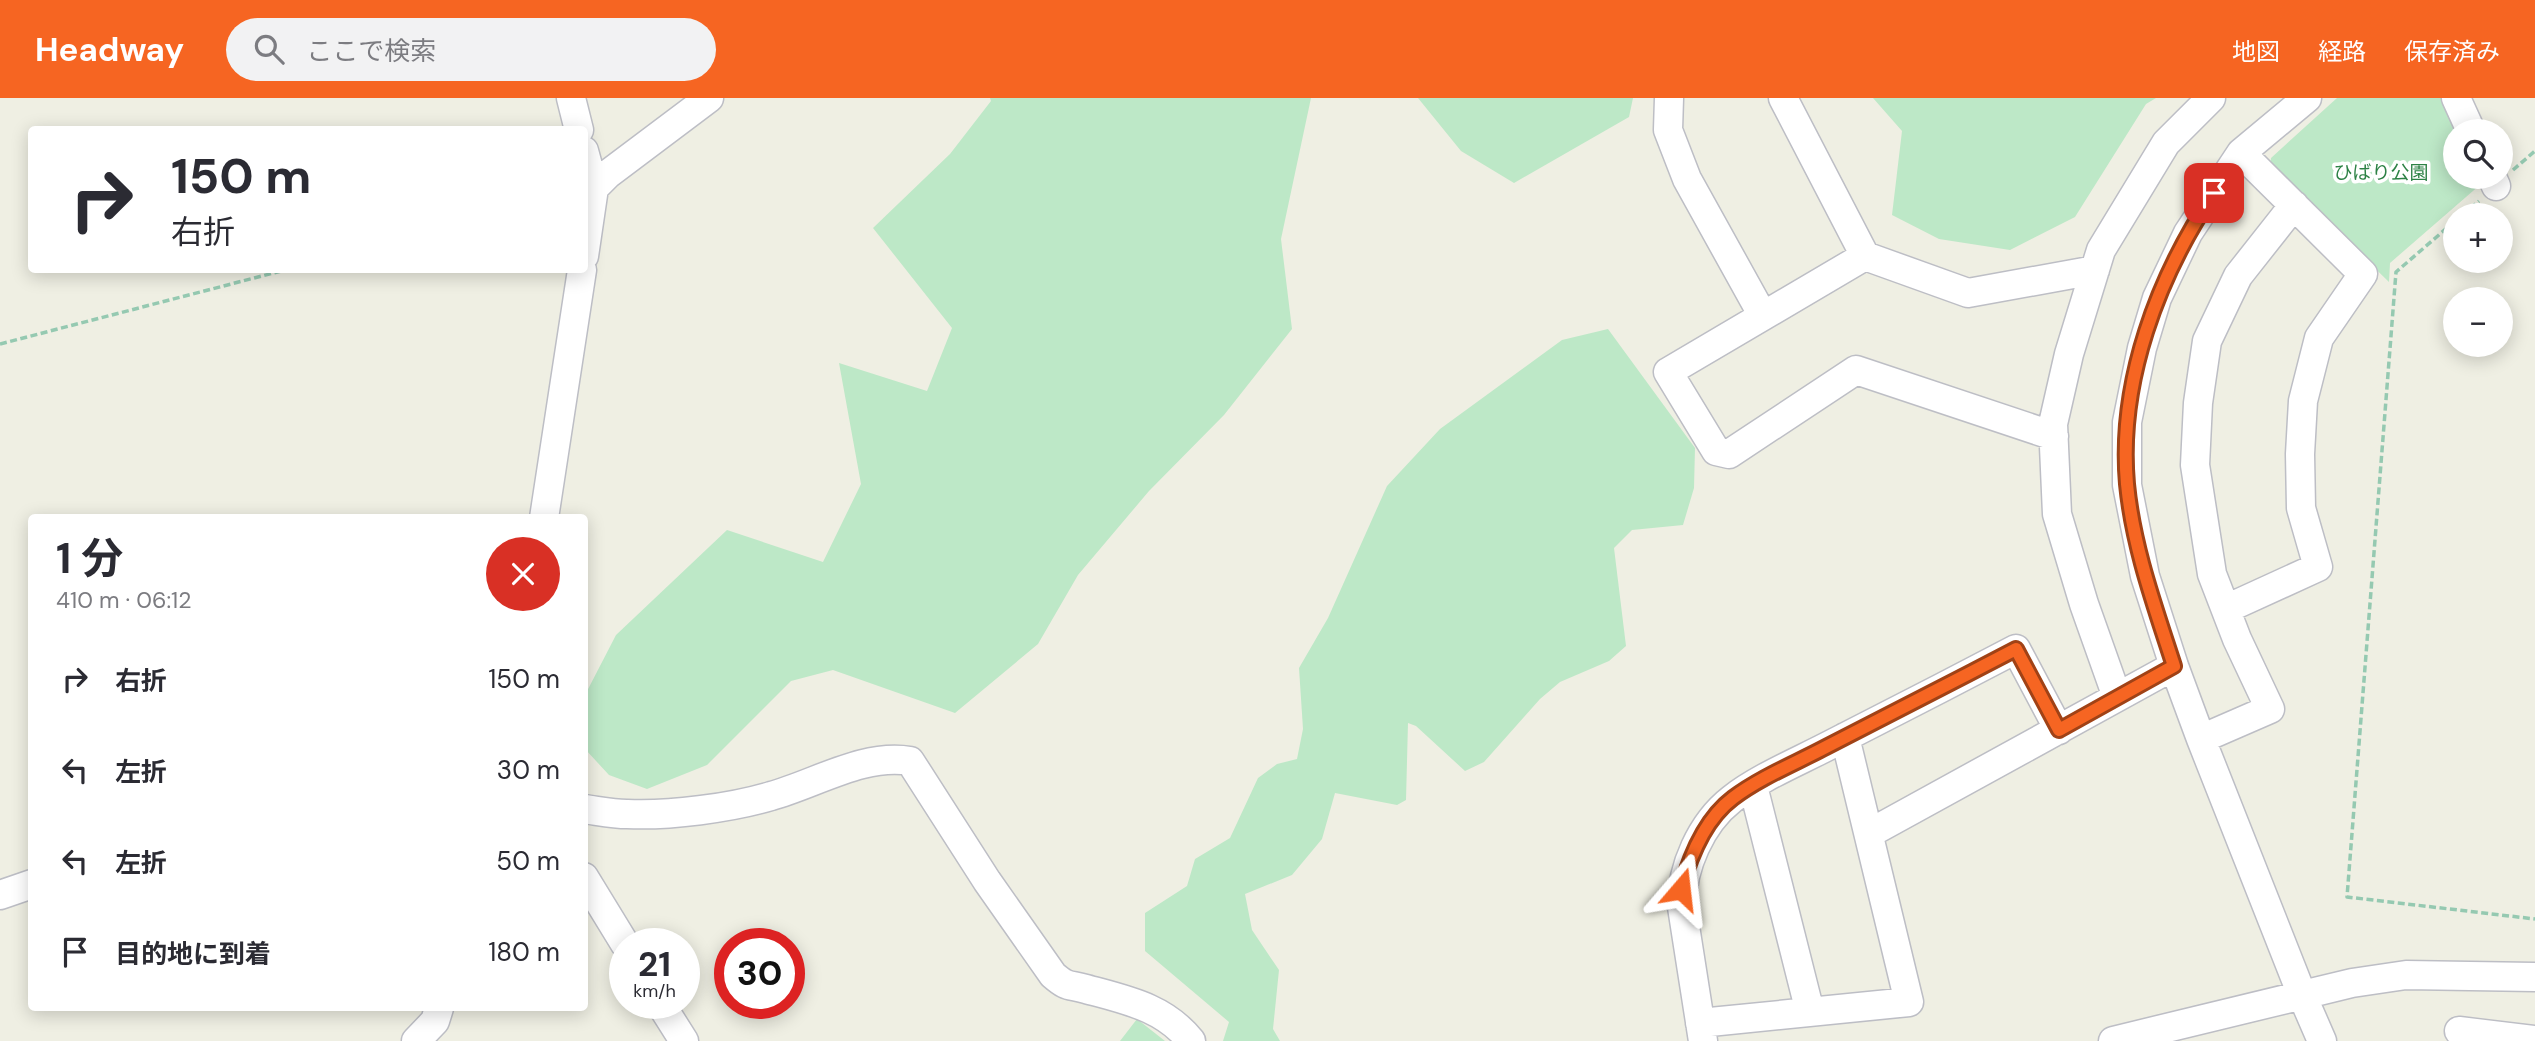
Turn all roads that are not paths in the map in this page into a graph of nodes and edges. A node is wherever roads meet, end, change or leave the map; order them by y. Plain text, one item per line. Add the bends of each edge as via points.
1 (571, 98) edge
2 (709, 98) edge
3 (1670, 98) edge
4 (1783, 98) edge
5 (2211, 98) edge
6 (2307, 98) edge
7 (2456, 98) edge
8 (2466, 119) edge
9 (578, 126) edge
10 (2241, 153) junction
11 (588, 165) edge
12 (594, 188) junction
13 (2294, 205) junction
14 (588, 229) edge
15 (1865, 256) junction
16 (2095, 271) junction
17 (582, 273) edge
18 (1763, 316) junction
19 (2054, 436) junction
20 (545, 514) edge
21 (2226, 609) junction
22 (2174, 666) junction
23 (2117, 697) junction
24 (2059, 730) junction
25 (1845, 737) junction
26 (2202, 739) junction
27 (1753, 786) junction
28 (588, 809) edge
29 (1870, 833) junction
30 (588, 884) edge
31 (28, 885) edge
32 (0, 895) edge
33 (615, 928) edge
34 (2535, 977) edge
35 (2302, 995) junction
36 (438, 1011) edge
37 (1810, 1012) junction
38 (670, 1019) edge
39 (2459, 1031) dead end
40 (1701, 1032) edge
41 (2535, 1040) edge
42 (416, 1041) edge
43 (684, 1041) edge
44 (1191, 1041) edge
45 (2113, 1041) edge
46 (2322, 1041) edge

1 - 9 street
2 - 12 street
3 - 18 street via 1668,130 1687,179
4 - 15 street
5 - 16 street via 2166,143 2101,250
6 - 10 street
7 - 8 street
10 - 13 street
10 - 22 street via 2188,233 2157,298 2127,422 2127,485 2145,576
11 - 12 street
12 - 14 street
13 - 21 street via 2238,276 2207,341 2195,465 2212,574
13 - 21 street via 2362,274 2319,338 2303,401 2301,508 2318,567
15 - 16 street via 1968,293
15 - 18 street
16 - 19 street via 2069,354
17 - 20 street
18 - 19 street via 1668,372 1716,451 1729,454 1856,370
19 - 23 street via 2057,514
21 - 26 street via 2270,709
22 - 23 street
22 - 26 street
23 - 24 street
24 - 25 street via 2016,649
24 - 29 street
25 - 27 street
25 - 29 street
26 - 35 street
27 - 37 street
27 - 40 street via 1712,819 1688,863 1681,889
28 - 44 street via 626,814 683,812 769,797 891,758 910,761 1053,975 1065,986 1142,1004 1178,1025
29 - 37 street via 1909,1002
30 - 33 street
31 - 32 street
34 - 35 street via 2406,975
35 - 45 street
35 - 46 street
36 - 42 street
37 - 40 street
38 - 43 street
39 - 41 street

